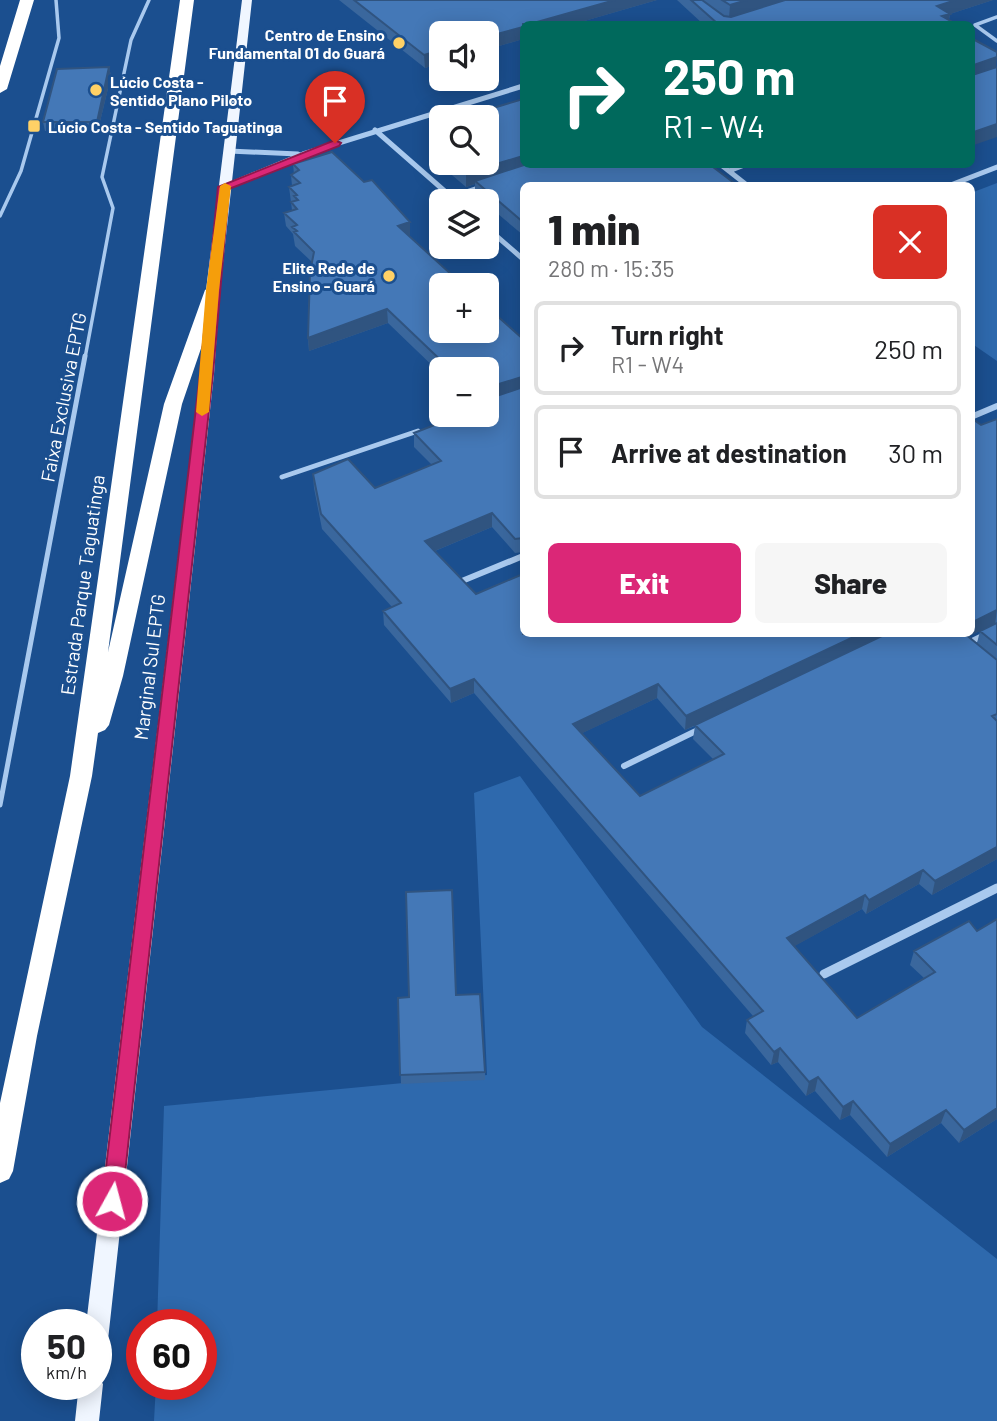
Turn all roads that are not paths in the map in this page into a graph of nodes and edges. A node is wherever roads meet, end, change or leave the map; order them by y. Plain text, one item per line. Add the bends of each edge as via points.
1 (27, 0) edge
2 (56, 0) edge
3 (149, 0) edge
4 (187, 0) edge
5 (247, 0) edge
6 (997, 17) edge
7 (997, 41) edge
8 (520, 87) edge
9 (0, 89) edge
10 (375, 130) junction
11 (229, 151) junction
12 (303, 154) junction
13 (997, 167) edge
14 (725, 168) edge
15 (737, 168) edge
16 (729, 171) junction
17 (743, 182) edge
18 (958, 182) edge
19 (489, 185) edge
20 (224, 187) junction
21 (443, 189) edge
22 (479, 189) edge
23 (0, 216) edge
24 (499, 238) edge
25 (520, 256) edge
26 (213, 290) junction
27 (997, 406) edge
28 (975, 415) edge
29 (427, 428) edge
30 (282, 477) dead end
31 (520, 557) edge
32 (462, 581) edge
33 (997, 629) edge
34 (974, 637) edge
35 (975, 637) edge
36 (976, 653) edge
37 (712, 724) edge
38 (624, 766) dead end
39 (81, 776) junction
40 (0, 805) edge
41 (997, 888) edge
42 (824, 974) dead end
43 (0, 1171) edge
44 (100, 1309) edge
45 (89, 1400) edge
46 (87, 1421) edge

1 - 9 highway
2 - 23 lane via 59,38 21,171
3 - 40 lane, Faixa Exclusiva EPTG via 131,40 102,177 113,208
4 - 39 highway, Estrada Parque Taguatinga
5 - 11 main road, Marginal Sul EPTG
6 - 7 lane via 975,25
8 - 10 street
10 - 12 street
10 - 21 street
11 - 12 street
11 - 20 main road, Marginal Sul EPTG
12 - 20 street
13 - 18 street
14 - 16 street
15 - 16 street
16 - 17 street
19 - 22 street
20 - 26 main road, Marginal Sul EPTG
24 - 25 street
26 - 39 highway via 173,404 114,676
26 - 44 main road, Marginal Sul EPTG
27 - 28 street
29 - 30 lane
31 - 32 street
33 - 35 street
34 - 36 street via 963,641
37 - 38 street
39 - 43 highway, Estrada Parque Taguatinga
41 - 42 street
45 - 46 main road

